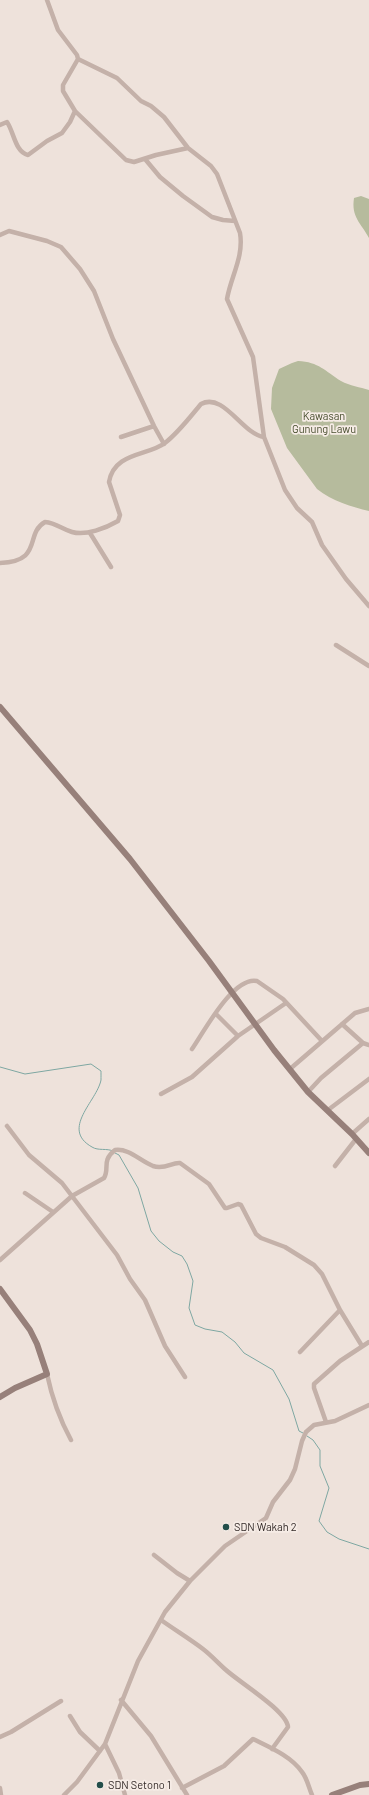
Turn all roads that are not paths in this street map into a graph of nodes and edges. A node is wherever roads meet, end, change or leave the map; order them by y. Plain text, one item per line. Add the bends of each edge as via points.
1 (47, 0) edge
2 (78, 59) junction
3 (75, 112) junction
4 (0, 125) edge
5 (188, 148) junction
6 (145, 159) junction
7 (235, 221) junction
8 (0, 235) edge
9 (154, 426) junction
10 (264, 436) junction
11 (121, 437) dead end
12 (164, 444) junction
13 (90, 533) junction
14 (0, 563) edge
15 (110, 567) dead end
16 (369, 606) edge
17 (336, 645) dead end
18 (369, 666) edge
19 (0, 707) edge
20 (232, 991) junction
21 (286, 1002) junction
22 (369, 1009) edge
23 (216, 1014) junction
24 (256, 1024) junction
25 (342, 1024) junction
26 (238, 1036) junction
27 (322, 1041) junction
28 (363, 1043) junction
29 (369, 1045) edge
30 (192, 1049) dead end
31 (290, 1069) junction
32 (369, 1079) edge
33 (308, 1092) junction
34 (161, 1094) dead end
35 (328, 1110) junction
36 (369, 1118) edge
37 (7, 1126) dead end
38 (352, 1134) junction
39 (356, 1139) junction
40 (369, 1153) edge
41 (335, 1166) dead end
42 (25, 1193) dead end
43 (72, 1196) junction
44 (53, 1212) junction
45 (0, 1260) edge
46 (0, 1289) edge
47 (340, 1310) junction
48 (369, 1342) edge
49 (362, 1346) junction
50 (300, 1352) dead end
51 (47, 1374) junction
52 (185, 1376) dead end
53 (0, 1398) edge
54 (369, 1405) edge
55 (326, 1422) junction
56 (71, 1440) dead end
57 (154, 1554) dead end
58 (190, 1581) junction
59 (161, 1620) junction
60 (121, 1700) junction
61 (61, 1701) dead end
62 (70, 1716) dead end
63 (0, 1737) edge
64 (105, 1744) junction
65 (272, 1749) junction
66 (100, 1751) junction
67 (369, 1784) edge
68 (0, 1788) edge
69 (182, 1788) junction
70 (1, 1795) edge
71 (64, 1795) edge
72 (125, 1795) edge
73 (187, 1795) edge
74 (312, 1795) edge
75 (332, 1795) edge

1 - 2 street via 58,30
2 - 3 street via 63,85 63,91
2 - 5 street via 117,78 164,117
3 - 4 street via 62,134 28,155 20,151 7,122
3 - 6 street via 122,158 134,162
5 - 6 street
5 - 7 street via 217,174
6 - 7 street via 160,177 212,217
7 - 10 street via 240,233 241,250 227,299 253,357
8 - 9 street via 9,231 47,241 61,247 80,269 94,291
9 - 11 street
9 - 12 street
10 - 12 street via 254,434 218,403 210,401 201,404
10 - 16 street via 290,499 312,522 322,545
12 - 13 street via 135,454 116,467 110,482 120,519
13 - 14 street via 72,532 45,522 37,528 32,546 26,554 17,561
13 - 15 street
17 - 18 street
19 - 20 street via 130,859
20 - 21 street via 247,982 257,981
20 - 23 street
20 - 24 street
21 - 24 street
21 - 27 street
22 - 25 street via 355,1013
23 - 26 street
23 - 30 street
24 - 26 street
24 - 31 street
25 - 27 street
25 - 28 street
26 - 34 street via 192,1077
27 - 31 street
28 - 29 street
28 - 33 street
31 - 33 street
32 - 35 street
33 - 35 street
35 - 38 street
36 - 38 street
37 - 43 street via 29,1155 62,1183
38 - 39 street
39 - 40 street
39 - 41 street
42 - 44 street
43 - 44 street
43 - 47 street via 104,1178 106,1161 114,1151 121,1149 153,1166 180,1163 209,1184 225,1208 240,1204 256,1234 261,1238 285,1247 318,1270
43 - 52 street via 117,1255 130,1279 141,1292 165,1346
44 - 45 street
46 - 51 street via 30,1330
47 - 49 street
47 - 50 street
48 - 49 street
49 - 55 street via 314,1384
51 - 53 street via 15,1388
51 - 56 street via 58,1416
54 - 55 street via 335,1421
55 - 58 street via 314,1424 306,1432 290,1480 273,1502 266,1518 225,1546
57 - 58 street
58 - 59 street
59 - 60 street via 138,1661
59 - 65 street via 203,1649 286,1719 288,1727
60 - 64 street
60 - 69 street via 151,1736
61 - 63 street
62 - 66 street via 80,1732
64 - 66 street
64 - 72 street via 119,1773
65 - 69 street via 253,1739 250,1740 224,1766
65 - 74 street via 302,1771
66 - 71 street
67 - 75 street
68 - 70 street
69 - 73 street

